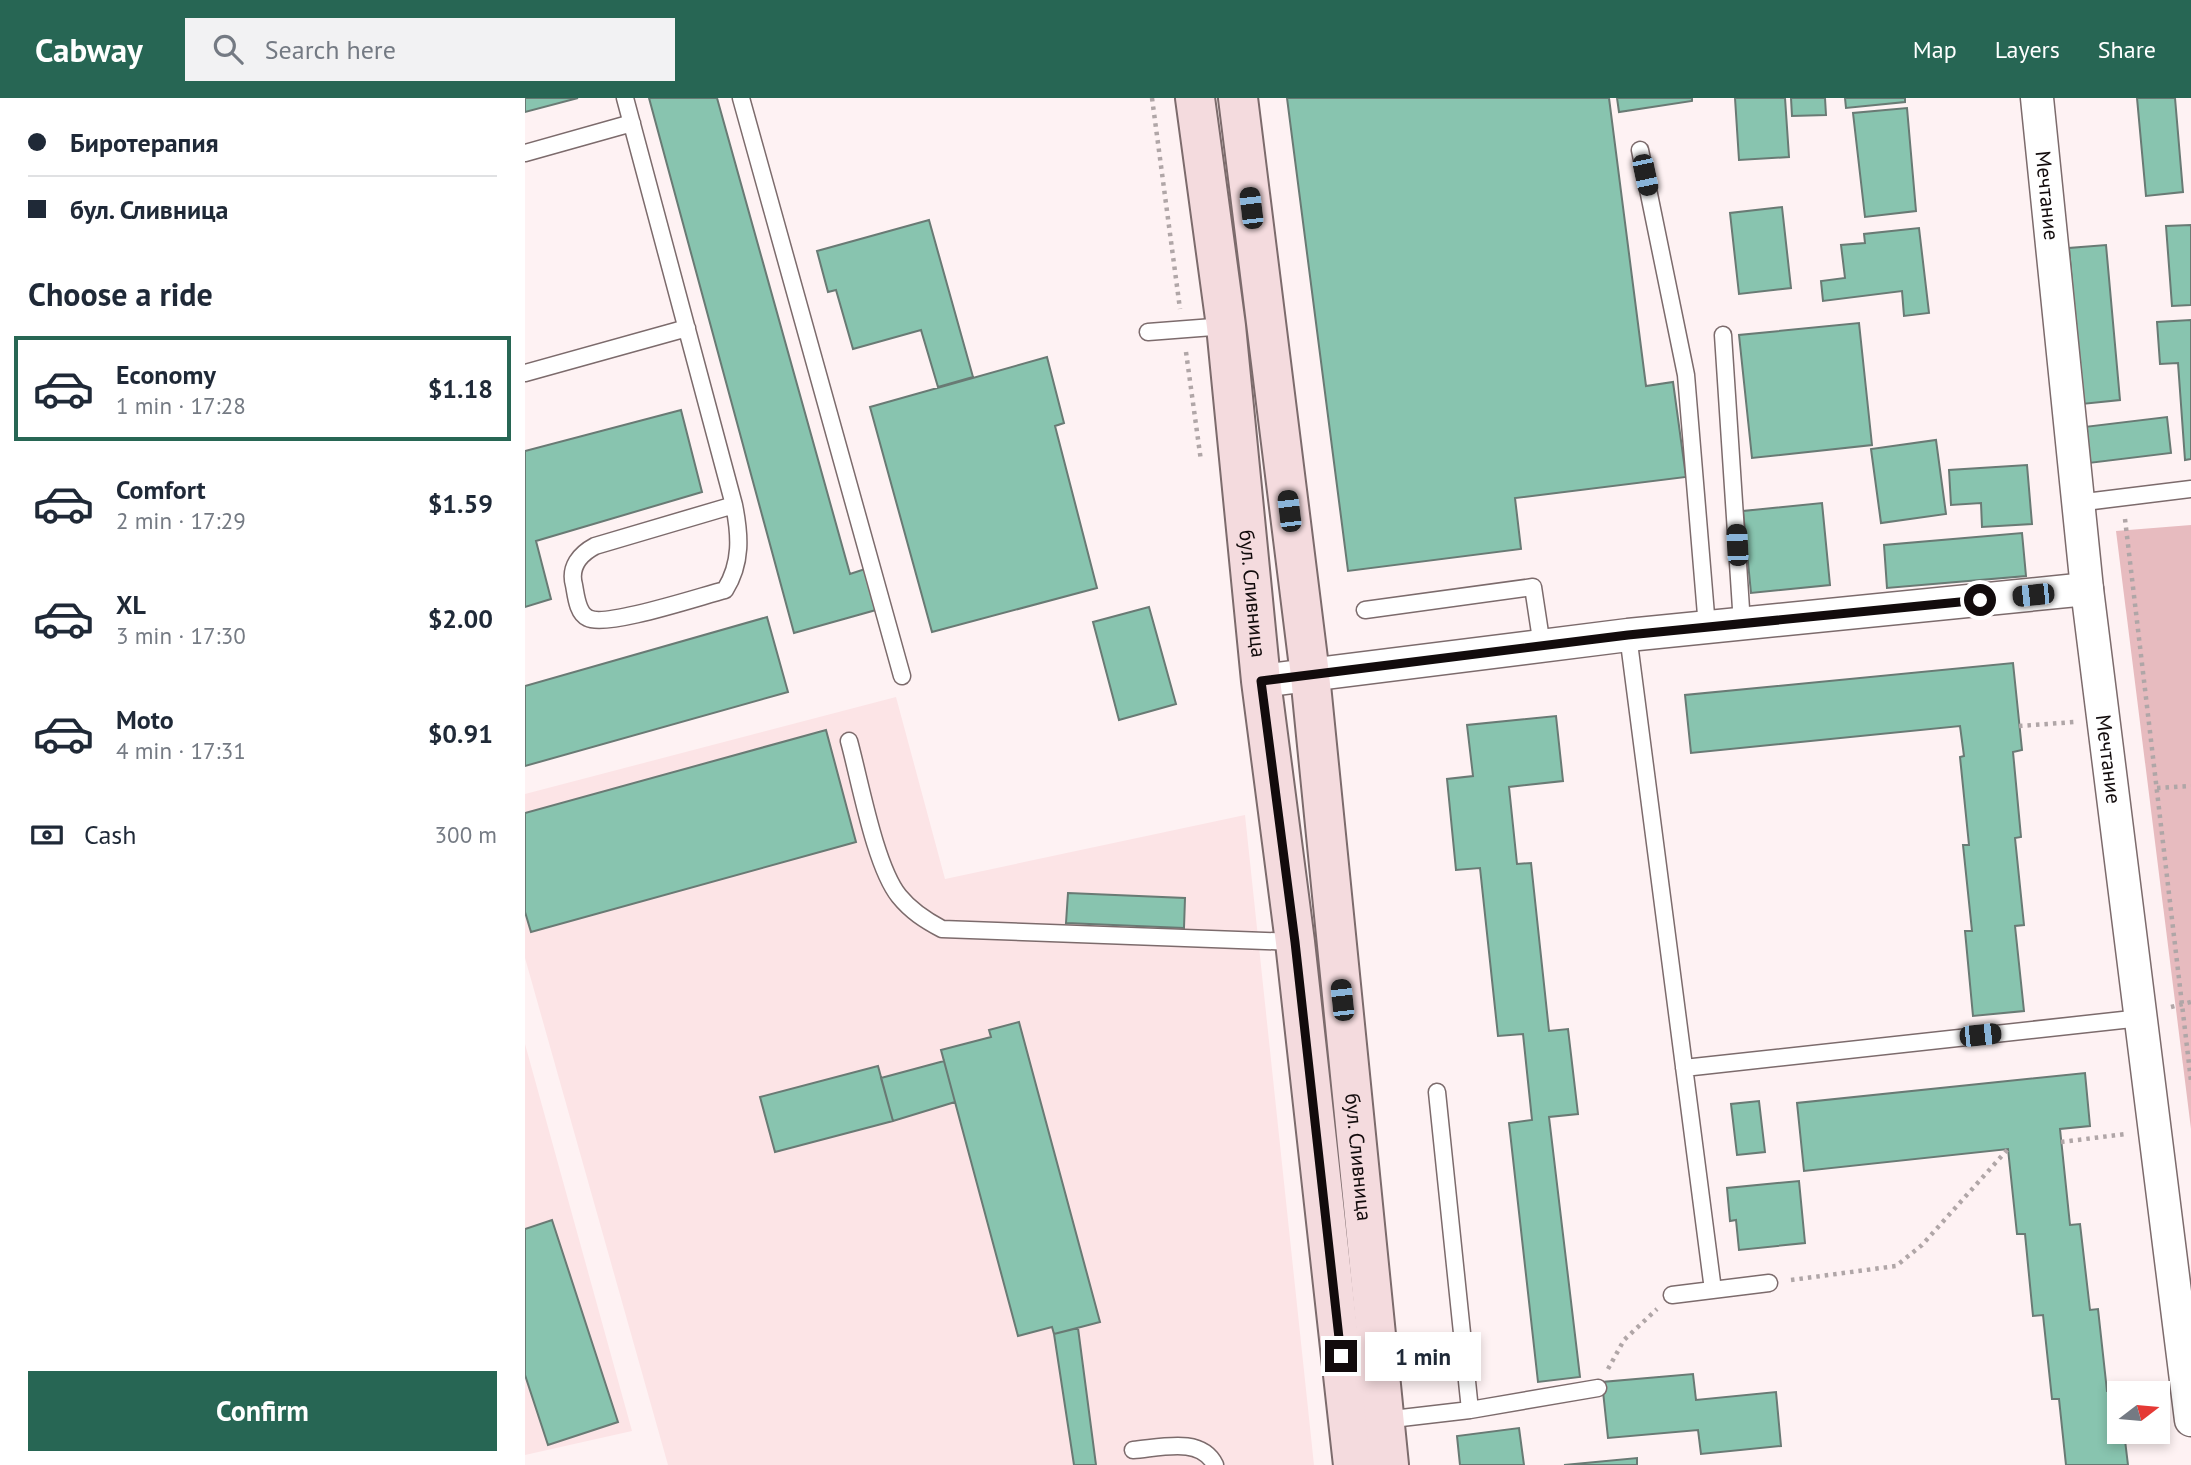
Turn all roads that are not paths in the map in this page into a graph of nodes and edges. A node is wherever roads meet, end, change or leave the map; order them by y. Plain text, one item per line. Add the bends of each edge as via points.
1 (625, 98) edge
2 (741, 98) edge
3 (1195, 98) edge
4 (1238, 98) edge
5 (2038, 98) edge
6 (632, 123) junction
7 (1640, 150) dead end
8 (525, 153) edge
9 (1226, 326) junction
10 (687, 328) junction
11 (1148, 332) dead end
12 (1723, 335) dead end
13 (525, 373) edge
14 (2191, 489) edge
15 (2077, 503) junction
16 (734, 505) junction
17 (2087, 589) junction
18 (1365, 610) dead end
19 (1742, 624) junction
20 (1707, 627) junction
21 (1628, 635) junction
22 (1542, 646) junction
23 (1310, 675) junction
24 (902, 676) dead end
25 (1261, 681) junction
26 (849, 741) dead end
27 (1295, 942) junction
28 (2141, 1018) junction
29 (1684, 1068) junction
30 (1437, 1092) dead end
31 (1769, 1283) road end
32 (1713, 1290) junction
33 (1672, 1295) road end
34 (1598, 1388) road end
35 (1470, 1410) junction
36 (1384, 1420) junction
37 (2191, 1420) edge
38 (1133, 1450) dead end
39 (1215, 1465) edge
40 (1353, 1465) edge
41 (1389, 1465) edge

1 - 6 lane
2 - 24 lane
3 - 9 main road, бул. Сливница
4 - 23 main road, бул. Сливница
5 - 15 street, Мечтание
6 - 8 lane
6 - 10 lane
7 - 20 lane via 1686,375
9 - 11 lane
9 - 25 main road, бул. Сливница
10 - 13 lane
10 - 16 lane
12 - 19 lane
14 - 15 lane
15 - 17 street, Мечтание
16 - 16 lane via 582,553 572,579 580,611 588,618 611,620 725,590 740,546
17 - 19 street
17 - 28 street, Мечтание
18 - 22 lane via 1533,587
19 - 20 street
20 - 21 street
21 - 22 street
21 - 29 lane
22 - 23 street
23 - 25 street
23 - 36 main road, бул. Сливница
25 - 27 main road, бул. Сливница
26 - 27 lane via 882,859 898,894 920,917 942,929
27 - 40 main road, бул. Сливница
28 - 29 lane
28 - 37 street, Мечтание
29 - 32 lane
30 - 35 lane
31 - 32 lane
32 - 33 lane
34 - 35 lane
35 - 36 lane
36 - 41 main road, бул. Сливница
38 - 39 lane via 1196,1446 1209,1453

